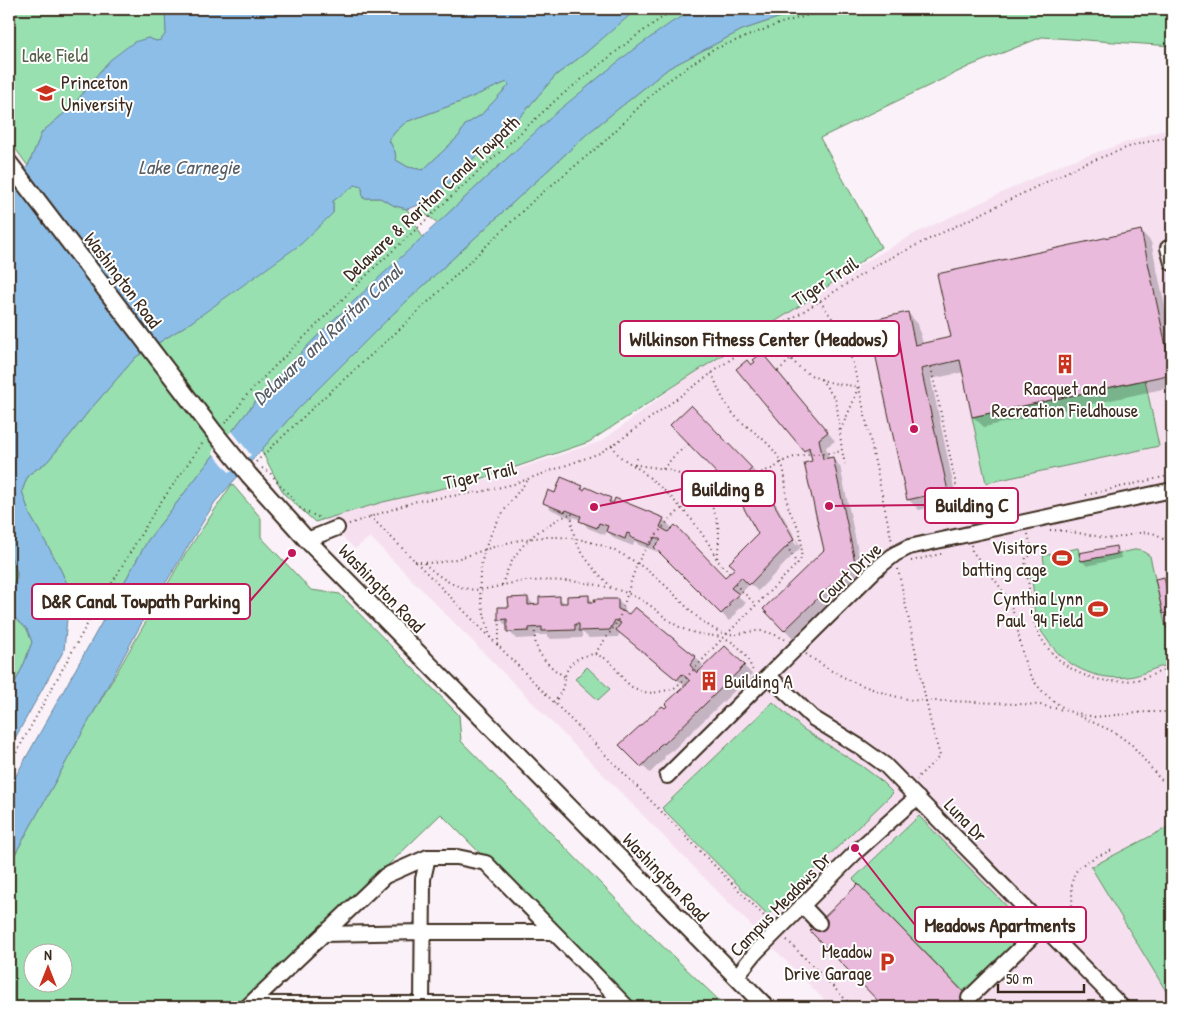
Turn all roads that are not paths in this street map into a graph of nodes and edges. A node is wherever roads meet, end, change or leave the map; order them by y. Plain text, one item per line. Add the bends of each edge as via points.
1 (10, 165) edge
2 (1170, 247) edge
3 (1172, 263) edge
4 (1172, 490) edge
5 (337, 528) road end
6 (307, 540) junction
7 (769, 676) junction
8 (667, 776) dead end
9 (918, 798) junction
10 (428, 857) junction
11 (802, 905) junction
12 (818, 923) dead end
13 (1042, 926) junction
14 (423, 932) junction
15 (553, 932) junction
16 (324, 934) junction
17 (736, 977) junction
18 (969, 998) dead end
19 (249, 1006) edge
20 (422, 1006) edge
21 (625, 1006) edge
22 (766, 1007) edge
23 (1122, 1007) edge

1 - 6 main road, Washington Road via 217,434 247,463
2 - 3 street
4 - 7 street, Court Drive via 909,547 896,559 875,570
5 - 6 street
6 - 17 main road, Washington Road
7 - 8 street, Court Drive
7 - 9 street, Luna Dr via 813,718 885,765
9 - 11 street, Campus Meadows Dr
9 - 13 street, Luna Dr
10 - 14 street via 423,879
10 - 15 street via 457,857 486,863
10 - 16 street via 385,876
11 - 12 street
11 - 17 street, Campus Meadows Dr
13 - 18 street
13 - 23 street, Luna Dr
14 - 15 street
14 - 16 street
14 - 20 street
15 - 21 street
16 - 19 street
17 - 22 main road, Washington Road
19 - 20 street
20 - 21 street

